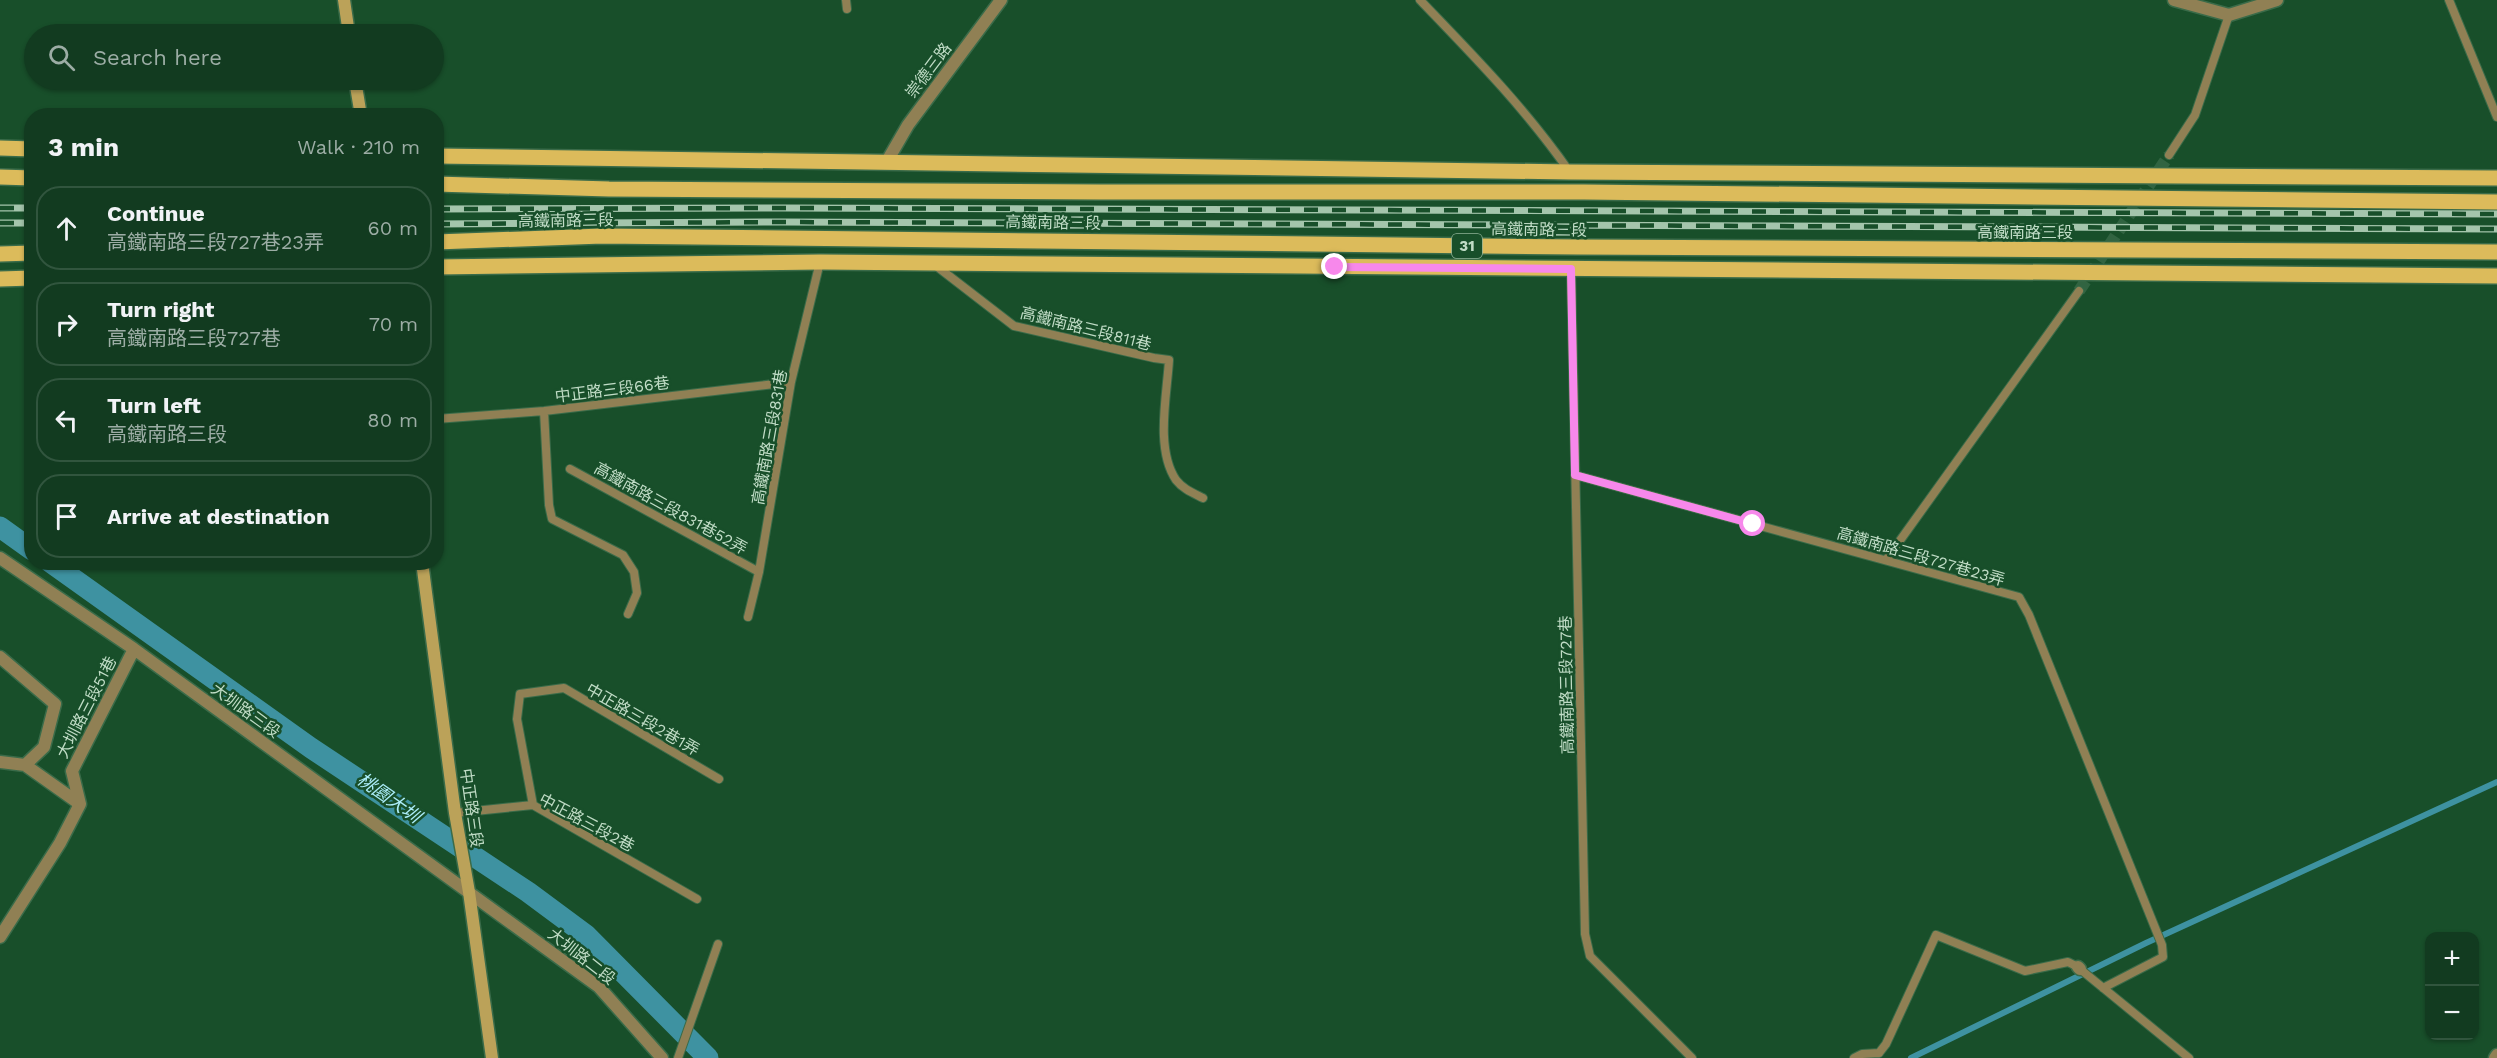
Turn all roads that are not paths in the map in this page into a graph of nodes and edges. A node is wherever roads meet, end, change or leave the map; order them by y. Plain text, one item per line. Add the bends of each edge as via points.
1 (344, 0) edge
2 (846, 0) edge
3 (1001, 0) edge
4 (1420, 0) edge
5 (2174, 0) edge
6 (2277, 0) edge
7 (2449, 0) edge
8 (847, 9) dead end
9 (2229, 15) junction
10 (348, 24) edge
11 (357, 90) edge
12 (360, 108) edge
13 (2497, 117) edge
14 (0, 148) edge
15 (24, 149) edge
16 (2169, 155) tunnel mouth
17 (444, 156) edge
18 (886, 163) junction
19 (1401, 169) junction
20 (1570, 172) junction
21 (0, 177) edge
22 (24, 178) edge
23 (2497, 178) edge
24 (444, 184) edge
25 (1323, 190) junction
26 (2497, 201) edge
27 (444, 242) edge
28 (2497, 252) edge
29 (24, 253) edge
30 (0, 254) edge
31 (819, 262) junction
32 (934, 264) junction
33 (444, 267) edge
34 (1571, 269) junction
35 (2497, 276) edge
36 (24, 278) edge
37 (0, 279) edge
38 (2079, 291) tunnel mouth
39 (791, 382) junction
40 (543, 411) junction
41 (444, 418) edge
42 (570, 469) dead end
43 (1575, 475) junction
44 (1203, 498) dead end
45 (0, 558) edge
46 (1886, 560) junction
47 (423, 570) edge
48 (759, 572) junction
49 (628, 614) dead end
50 (748, 617) dead end
51 (134, 649) junction
52 (0, 657) edge
53 (0, 762) edge
54 (25, 765) junction
55 (719, 779) dead end
56 (80, 804) junction
57 (533, 805) junction
58 (454, 813) junction
59 (469, 892) junction
60 (697, 899) dead end
61 (5, 924) edge
62 (0, 937) edge
63 (718, 944) dead end
64 (2103, 988) junction
65 (1882, 1056) edge
66 (492, 1058) edge
67 (662, 1058) edge
68 (678, 1058) edge
69 (1692, 1058) edge
70 (1854, 1058) edge
71 (2189, 1058) edge

1 - 10 main road
2 - 8 lane
3 - 18 street, 崇德三路 via 908,124
4 - 20 lane via 1510,94
5 - 9 street
6 - 9 street
7 - 13 lane
9 - 16 lane via 2194,115
11 - 12 main road
14 - 15 main road
17 - 18 main road
18 - 19 main road
19 - 20 main road
19 - 25 main road
20 - 23 main road
21 - 22 main road
24 - 25 main road, 高鐵南路三段 via 621,189
25 - 26 main road, 高鐵南路三段
27 - 28 main road, 高鐵南路三段 / 31 via 614,236 1578,248
29 - 30 main road
31 - 32 main road, 31
31 - 33 main road, 31
31 - 39 lane, 高鐵南路三段831巷
32 - 34 main road, 31
32 - 44 lane, 高鐵南路三段811巷 via 1014,326 1169,360 1163,442 1177,481
34 - 35 main road, 31
34 - 43 lane, 高鐵南路三段727巷
36 - 37 main road
38 - 46 lane
39 - 40 lane, 中正路三段66巷
39 - 48 lane, 高鐵南路三段831巷
40 - 41 lane, 中正路三段66巷
40 - 49 lane via 552,519 623,555 634,572 637,593
42 - 48 lane, 高鐵南路三段831巷52弄
43 - 46 lane, 高鐵南路三段727巷23弄
43 - 69 lane, 高鐵南路三段727巷 via 1585,934 1590,956
45 - 51 street, 大圳路三段
46 - 64 lane, 高鐵南路三段727巷23弄 via 2019,597 2029,615 2162,945 2163,957
47 - 58 main road, 中正路三段
48 - 50 lane, 高鐵南路三段831巷
51 - 56 street, 大圳路三段51巷 via 72,771
51 - 59 street, 大圳路三段
52 - 54 street via 56,704 44,747
53 - 54 street
54 - 56 street
55 - 57 lane, 中正路三段2巷1弄 via 564,688 543,690 520,694 517,719
56 - 61 street via 60,843
57 - 58 lane, 中正路三段2巷
57 - 60 lane, 中正路三段2巷
58 - 59 main road, 中正路三段
59 - 66 main road, 中正路三段
59 - 67 street, 大圳路二段 via 599,987
61 - 62 street
63 - 68 lane
64 - 65 lane via 2068,962 2025,971 1936,935
64 - 71 lane
65 - 70 lane via 1862,1054

